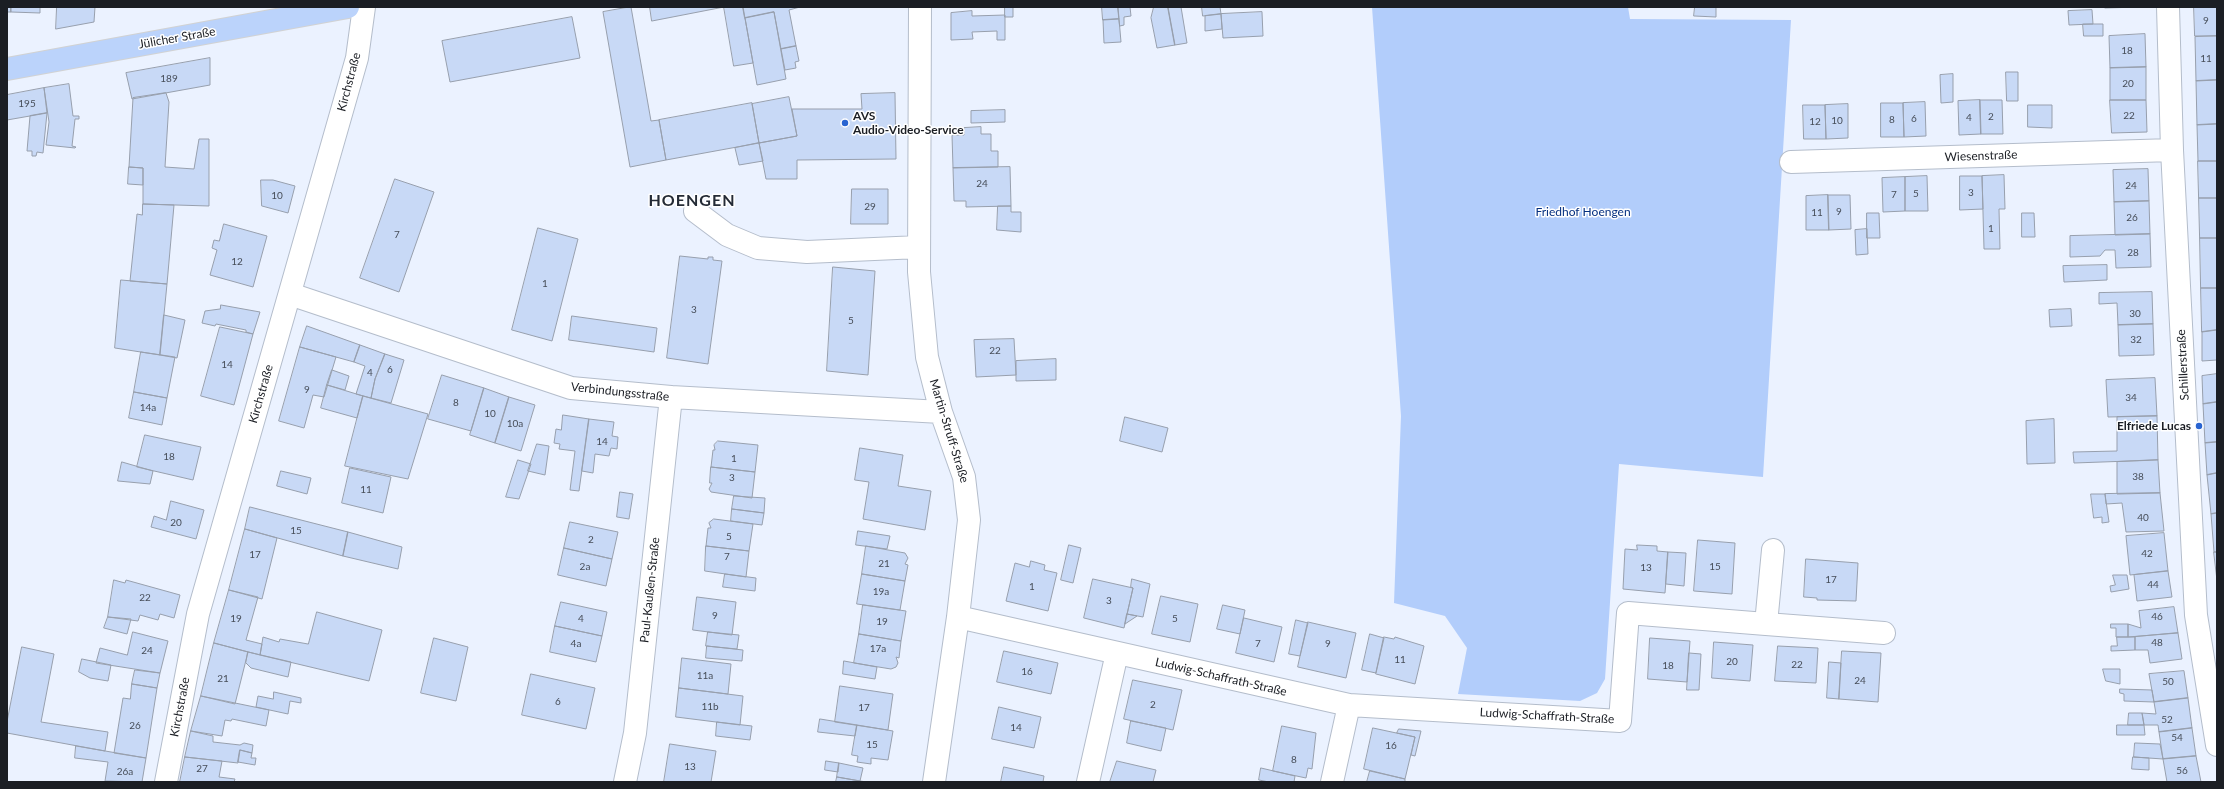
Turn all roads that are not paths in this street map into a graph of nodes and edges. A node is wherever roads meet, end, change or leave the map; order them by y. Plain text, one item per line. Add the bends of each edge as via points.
1 (348, 7) edge
2 (364, 7) edge
3 (920, 7) edge
4 (2168, 7) edge
5 (7, 69) edge
6 (2172, 150) junction
7 (1790, 162) dead end
8 (695, 211) dead end
9 (919, 247) junction
10 (290, 294) junction
11 (671, 397) junction
12 (941, 412) junction
13 (1773, 550) dead end
14 (958, 617) junction
15 (1766, 624) junction
16 (1884, 632) dead end
17 (1117, 653) junction
18 (1349, 705) junction
19 (2217, 745) edge
20 (166, 782) edge
21 (625, 782) edge
22 (934, 782) edge
23 (1088, 782) edge
24 (1332, 782) edge

1 - 5 main road, Jülicher Straße
2 - 10 street, Kirchstraße via 356,58
3 - 9 street, Martin-Struff-Straße
4 - 6 street, Schillerstraße
6 - 7 street, Wiesenstraße
6 - 19 street, Schillerstraße via 2196,616
8 - 9 street via 728,235 758,248 807,252
9 - 12 street, Martin-Struff-Straße via 927,357
10 - 11 street, Verbindungsstraße via 571,388
10 - 20 street, Kirchstraße via 198,614
11 - 12 street, Verbindungsstraße
11 - 21 street, Paul-Kaußen-Straße via 635,733
12 - 14 street, Martin-Struff-Straße via 964,477 970,520
13 - 15 street
14 - 17 street, Ludwig-Schaffrath-Straße
14 - 22 street, Martin-Struff-Straße
15 - 16 street, Ludwig-Schaffrath-Straße
15 - 18 street, Ludwig-Schaffrath-Straße via 1628,613 1620,721
17 - 18 street, Ludwig-Schaffrath-Straße
17 - 23 street
18 - 24 street

